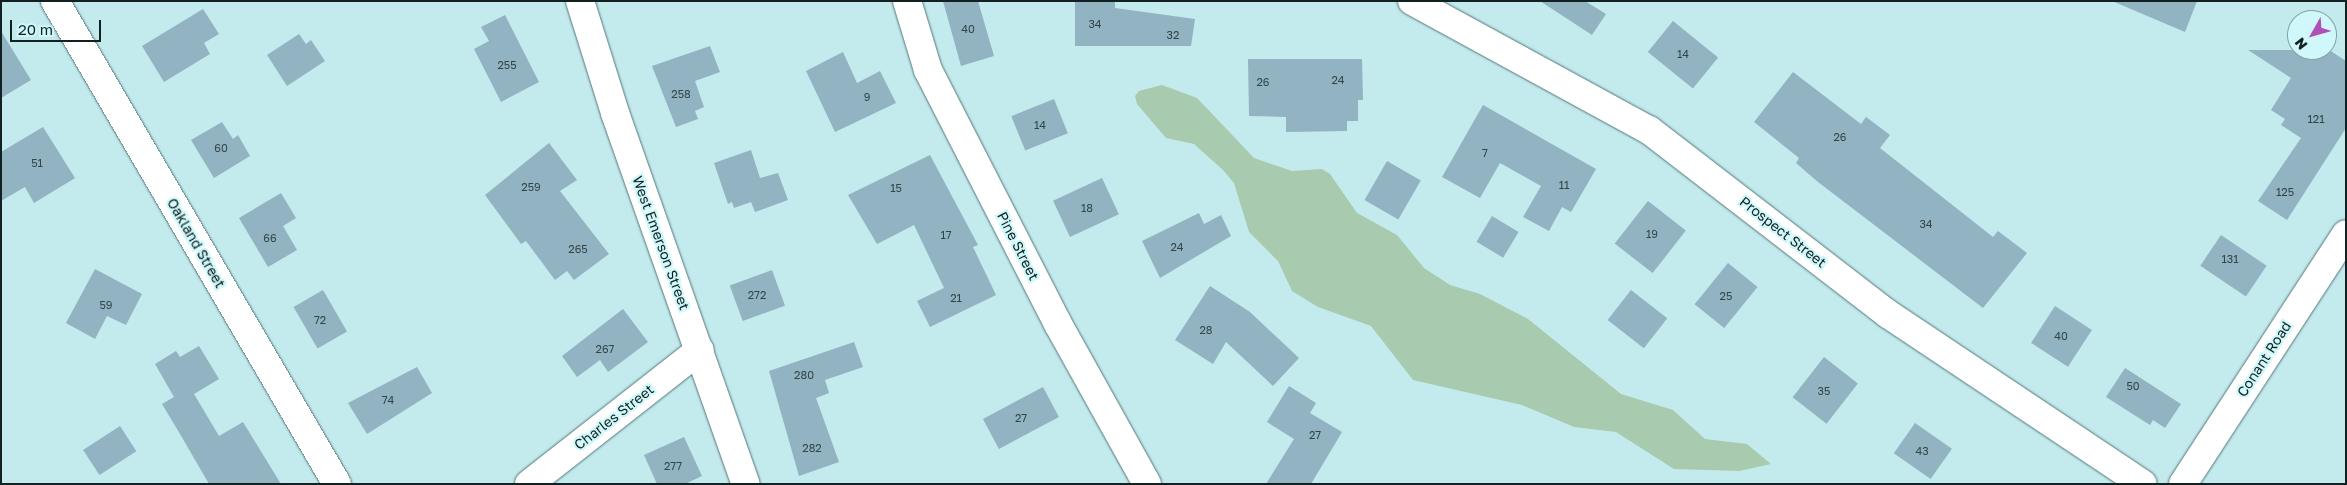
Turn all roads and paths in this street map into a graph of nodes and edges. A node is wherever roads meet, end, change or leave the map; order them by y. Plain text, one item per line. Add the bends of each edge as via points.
1 (55, 1) edge
2 (580, 1) edge
3 (907, 1) edge
4 (1412, 1) edge
5 (2346, 234) edge
6 (700, 350) junction
7 (337, 484) edge
8 (529, 484) edge
9 (746, 484) edge
10 (1147, 484) edge
11 (2143, 484) edge
12 (2183, 484) edge

1 - 7 street, Oakland Street
2 - 6 street, West Emerson Street via 615,113
3 - 10 street, Pine Street via 928,70 1058,324
4 - 11 street, Prospect Street via 1649,130 1888,314
5 - 12 street, Conant Road
6 - 8 street, Charles Street
6 - 9 street, West Emerson Street

